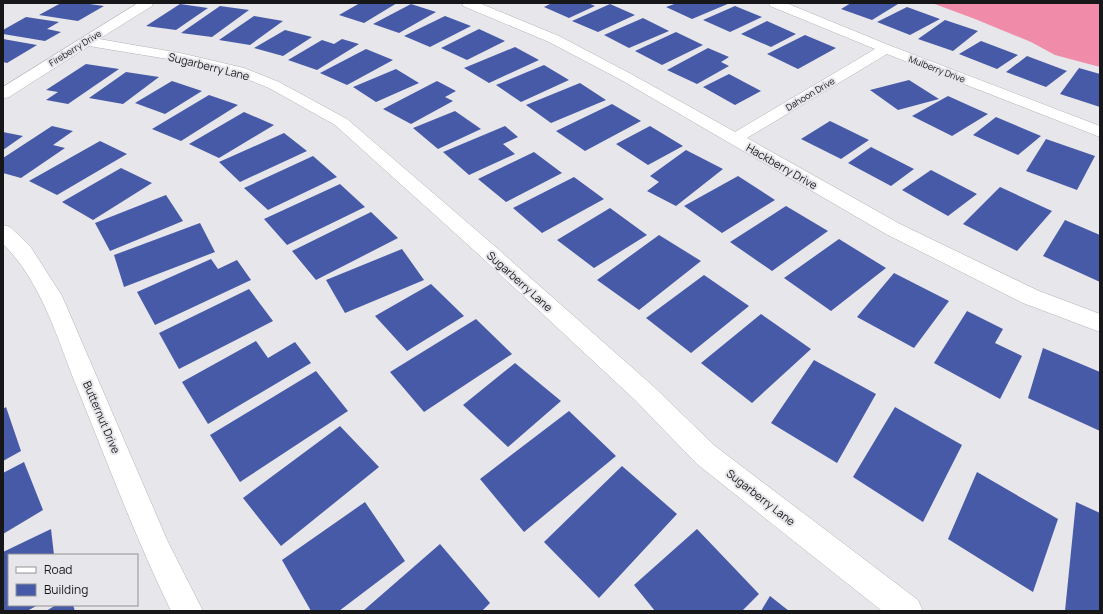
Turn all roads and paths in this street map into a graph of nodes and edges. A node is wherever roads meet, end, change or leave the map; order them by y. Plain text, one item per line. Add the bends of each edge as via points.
1 (147, 3) edge
2 (468, 3) edge
3 (775, 3) edge
4 (86, 41) junction
5 (886, 49) junction
6 (3, 94) edge
7 (1100, 132) edge
8 (734, 139) junction
9 (3, 232) edge
10 (1100, 323) edge
11 (188, 611) edge
12 (907, 611) edge

1 - 4 street, Fireberry Drive
2 - 8 street, Hackberry Drive via 554,39
3 - 5 street, Mulberry Drive
4 - 6 street, Fireberry Drive
4 - 12 street, Sugarberry Lane via 180,57 239,71 274,85 341,122 644,393 706,455
5 - 7 street, Mulberry Drive
5 - 8 street, Dahoon Drive
8 - 10 street, Hackberry Drive via 893,229 1031,297
9 - 11 street, Butternut Drive via 23,250 51,296 158,552

